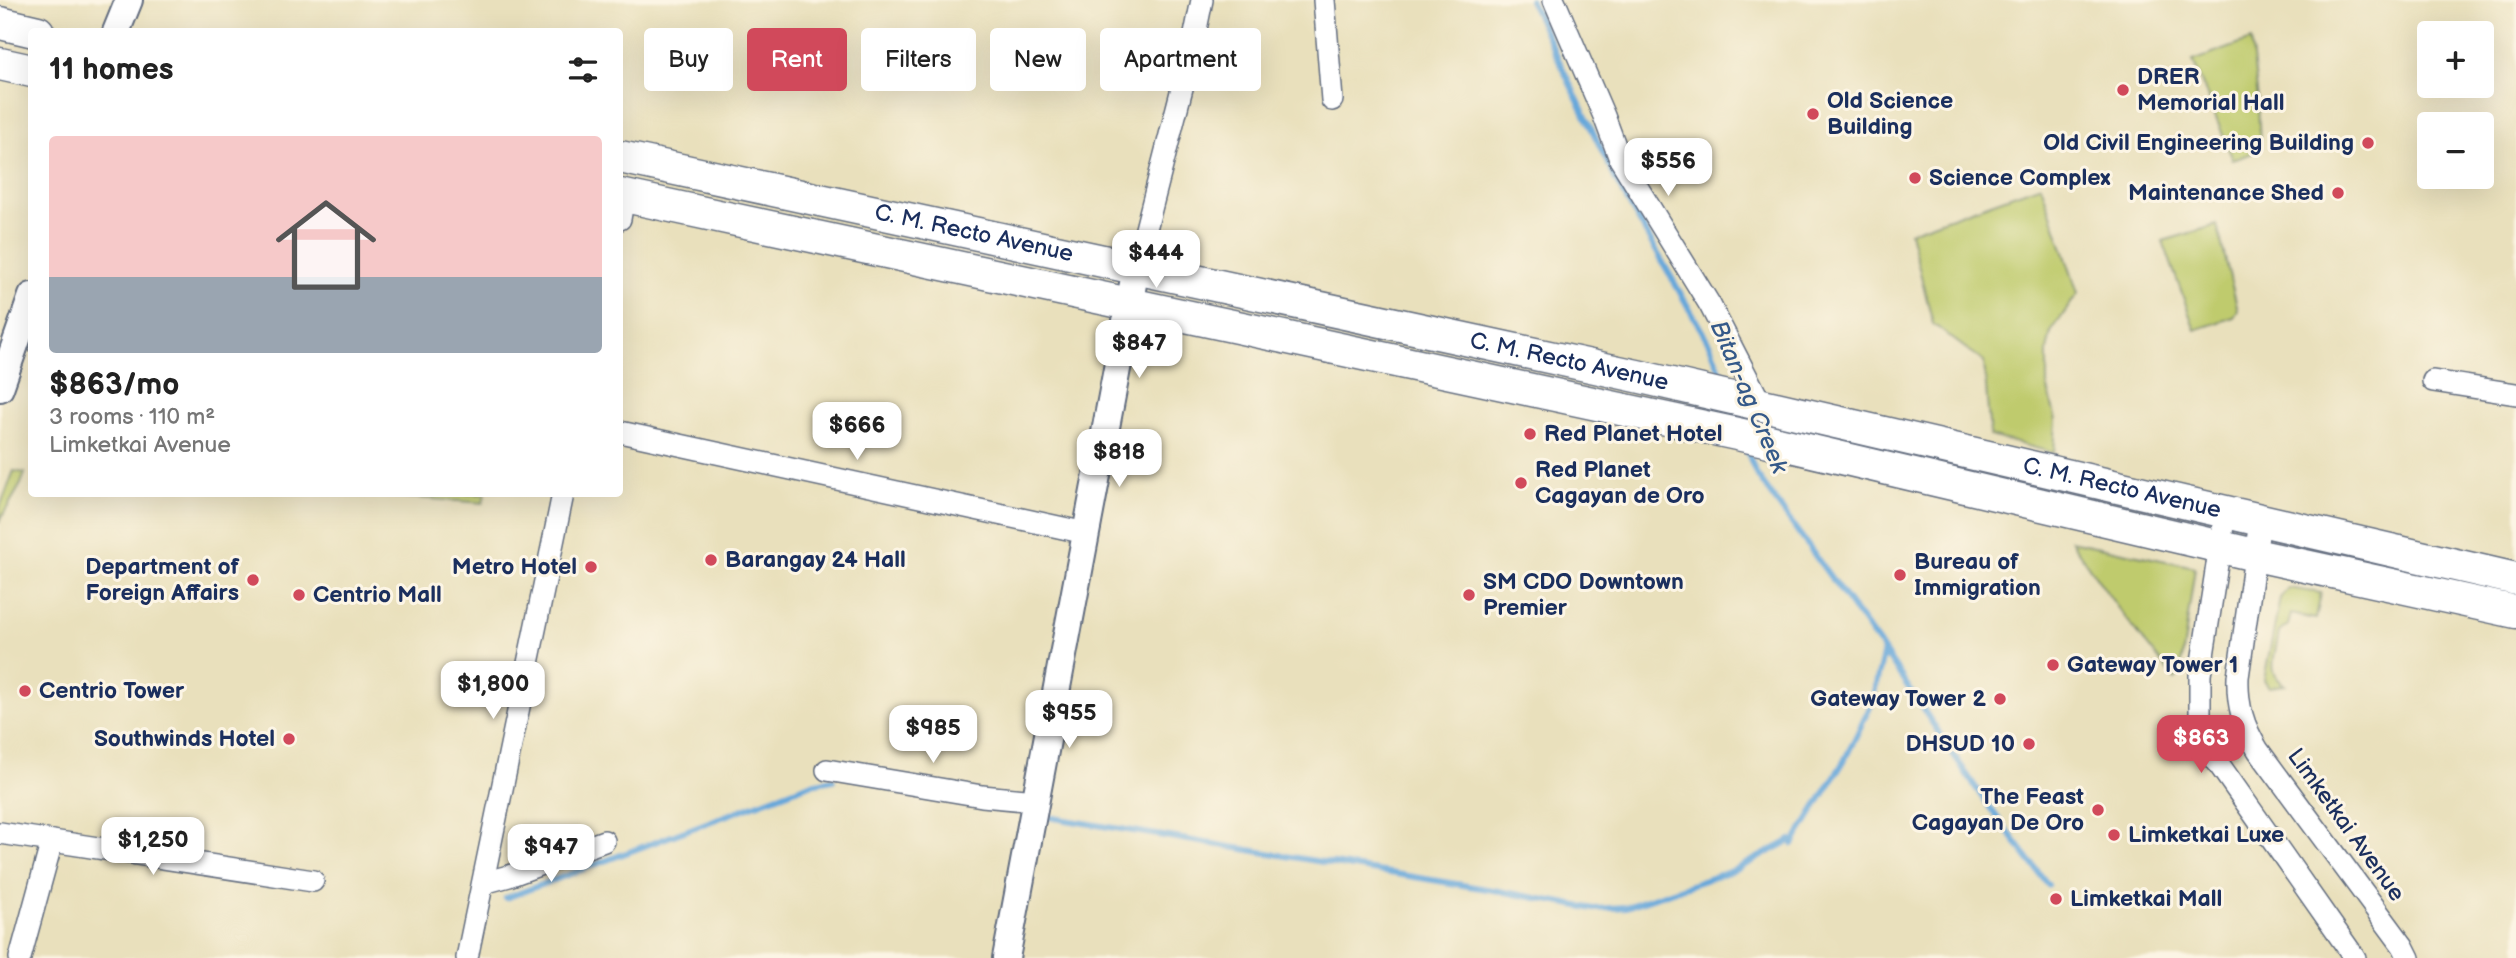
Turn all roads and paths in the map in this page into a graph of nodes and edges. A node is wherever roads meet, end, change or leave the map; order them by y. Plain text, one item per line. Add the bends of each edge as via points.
1 (129, 0) edge
2 (1202, 0) edge
3 (1324, 0) edge
4 (1554, 0) edge
5 (0, 23) edge
6 (118, 28) edge
7 (28, 30) edge
8 (0, 64) edge
9 (28, 70) edge
10 (1332, 100) dead end
11 (623, 158) edge
12 (623, 203) edge
13 (1136, 268) junction
14 (1129, 303) junction
15 (28, 308) edge
16 (2433, 381) dead end
17 (0, 388) edge
18 (2516, 394) edge
19 (1757, 403) junction
20 (623, 433) edge
21 (562, 497) edge
22 (2225, 513) junction
23 (2260, 521) junction
24 (1086, 533) junction
25 (2220, 547) junction
26 (2255, 555) junction
27 (2432, 561) junction
28 (2516, 579) edge
29 (2424, 592) junction
30 (2516, 612) edge
31 (827, 770) dead end
32 (1036, 801) junction
33 (0, 833) edge
34 (52, 841) junction
35 (604, 841) dead end
36 (313, 881) dead end
37 (483, 883) junction
38 (20, 958) edge
39 (467, 958) edge
40 (1006, 958) edge
41 (2355, 958) edge
42 (2409, 958) edge

1 - 6 main road
2 - 13 street
3 - 10 street
4 - 19 street via 1620,159 1710,305
5 - 7 highway
8 - 9 highway
11 - 13 highway, C. M. Recto Avenue
12 - 14 highway, C. M. Recto Avenue
13 - 14 main road
13 - 19 highway, C. M. Recto Avenue
14 - 24 main road
14 - 25 highway, C. M. Recto Avenue via 1765,440
15 - 17 main road
16 - 18 street
19 - 22 highway, C. M. Recto Avenue
20 - 24 street
21 - 37 street
22 - 23 highway, C. M. Recto Avenue
22 - 25 street
23 - 26 street, Limketkai Avenue
23 - 27 highway, C. M. Recto Avenue
24 - 32 main road
25 - 26 highway, C. M. Recto Avenue
25 - 41 street via 2200,675 2203,735 2211,753
26 - 29 highway, C. M. Recto Avenue
26 - 42 street, Limketkai Avenue via 2238,677 2242,719 2258,750
27 - 28 highway, C. M. Recto Avenue
27 - 29 highway
29 - 30 highway, C. M. Recto Avenue
31 - 32 street
32 - 40 main road
33 - 34 street
34 - 36 street
34 - 38 street
35 - 37 street
37 - 39 street

